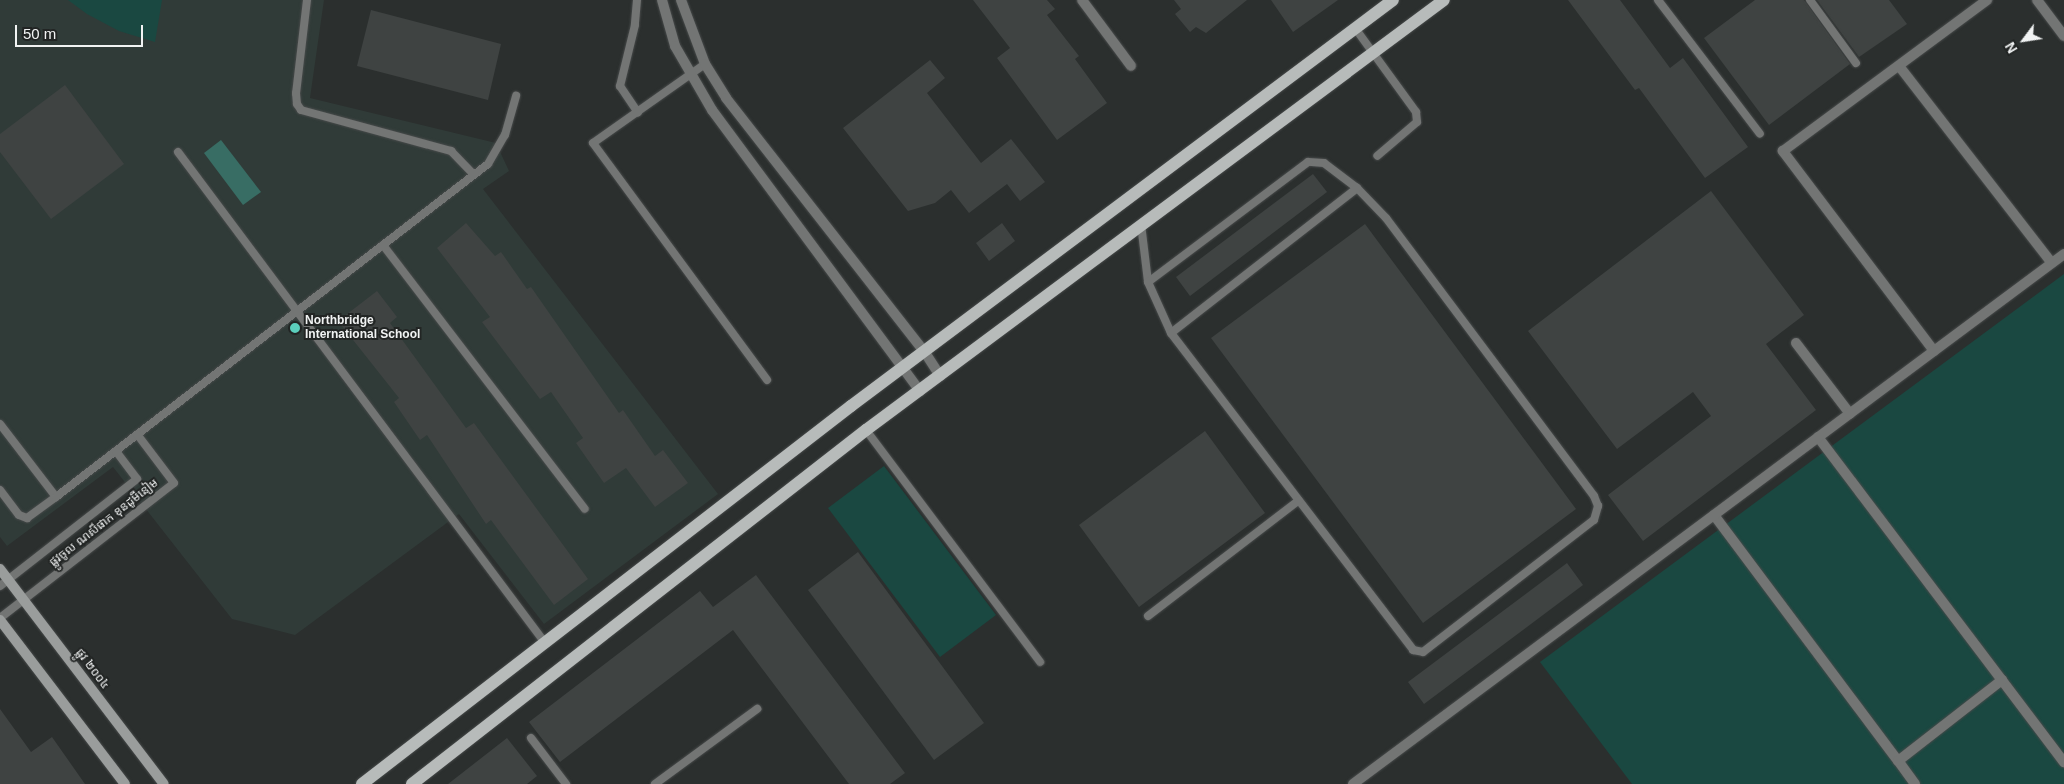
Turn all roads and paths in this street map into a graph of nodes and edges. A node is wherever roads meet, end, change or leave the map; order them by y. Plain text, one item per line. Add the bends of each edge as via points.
1 (307, 0) edge
2 (636, 0) edge
3 (662, 0) edge
4 (681, 0) edge
5 (1082, 0) edge
6 (1392, 0) edge
7 (1444, 0) edge
8 (1658, 0) edge
9 (1810, 0) edge
10 (1987, 0) edge
11 (2038, 0) edge
12 (1355, 28) junction
13 (2064, 36) edge
14 (1373, 53) junction
15 (1856, 63) dead end
16 (705, 64) junction
17 (1131, 66) dead end
18 (1899, 66) junction
19 (690, 76) junction
20 (516, 96) dead end
21 (638, 113) junction
22 (1760, 134) dead end
23 (178, 152) dead end
24 (1377, 156) dead end
25 (474, 175) junction
26 (1357, 188) junction
27 (1141, 223) junction
28 (382, 246) junction
29 (2064, 254) edge
30 (2052, 263) junction
31 (1148, 282) junction
32 (297, 311) junction
33 (1171, 333) junction
34 (1796, 343) dead end
35 (924, 351) junction
36 (1934, 351) junction
37 (903, 366) junction
38 (940, 376) junction
39 (767, 380) dead end
40 (920, 391) junction
41 (1850, 414) junction
42 (0, 424) edge
43 (866, 430) junction
44 (137, 434) junction
45 (1818, 437) junction
46 (116, 451) junction
47 (0, 490) edge
48 (56, 497) junction
49 (1299, 500) junction
50 (585, 509) dead end
51 (1714, 515) junction
52 (0, 569) edge
53 (4, 583) edge
54 (24, 600) junction
55 (1148, 616) dead end
56 (0, 619) edge
57 (545, 643) junction
58 (1040, 662) dead end
59 (2002, 680) junction
60 (757, 709) dead end
61 (531, 738) dead end
62 (1898, 762) junction
63 (2064, 762) edge
64 (125, 784) edge
65 (164, 784) edge
66 (362, 784) edge
67 (412, 784) edge
68 (566, 784) edge
69 (655, 784) edge
70 (1353, 784) edge
71 (1915, 784) edge

1 - 25 lane via 296,93 301,110 451,151
2 - 21 lane via 635,25 620,86
3 - 19 street via 675,46
4 - 16 street
5 - 17 street
6 - 12 main road
7 - 14 main road
8 - 22 lane
9 - 15 lane
10 - 18 street
11 - 13 street
12 - 14 lane
12 - 35 main road
14 - 24 lane via 1416,112 1417,122
14 - 27 main road
16 - 19 lane
16 - 35 street via 726,98
18 - 30 street
18 - 36 street via 1783,151
19 - 21 lane
19 - 37 street
20 - 25 lane via 505,135 488,164
21 - 39 lane via 593,143
23 - 32 lane
25 - 28 lane
26 - 31 lane via 1330,166 1308,162
26 - 33 lane
26 - 49 lane via 1386,218 1594,496 1598,512 1594,520 1418,653
27 - 31 lane
27 - 38 main road
28 - 32 lane
28 - 50 lane
29 - 30 street
30 - 36 street
31 - 33 lane
32 - 44 lane
32 - 57 lane
33 - 49 lane
34 - 41 street
35 - 37 main road
35 - 38 street
36 - 41 street
37 - 40 street
37 - 57 main road
38 - 40 main road
40 - 43 main road
41 - 45 street
42 - 48 lane
43 - 58 lane
43 - 67 main road
44 - 46 lane
44 - 54 lane, ផ្លូវចូល ណស៏ផាក ខុនដូមីនៀម via 174,483
45 - 51 street
45 - 59 street
46 - 48 lane
46 - 53 lane via 137,478
47 - 48 lane via 19,515 27,518
49 - 55 lane
51 - 62 street
51 - 70 street
52 - 53 main road, ផ្លូវ ២០០៤
53 - 54 main road, ផ្លូវ ២០០៤
54 - 56 lane
54 - 65 main road, ផ្លូវ ២០០៤
56 - 64 main road
57 - 66 main road
59 - 62 street
59 - 63 street
60 - 69 lane
61 - 68 lane
62 - 71 street

